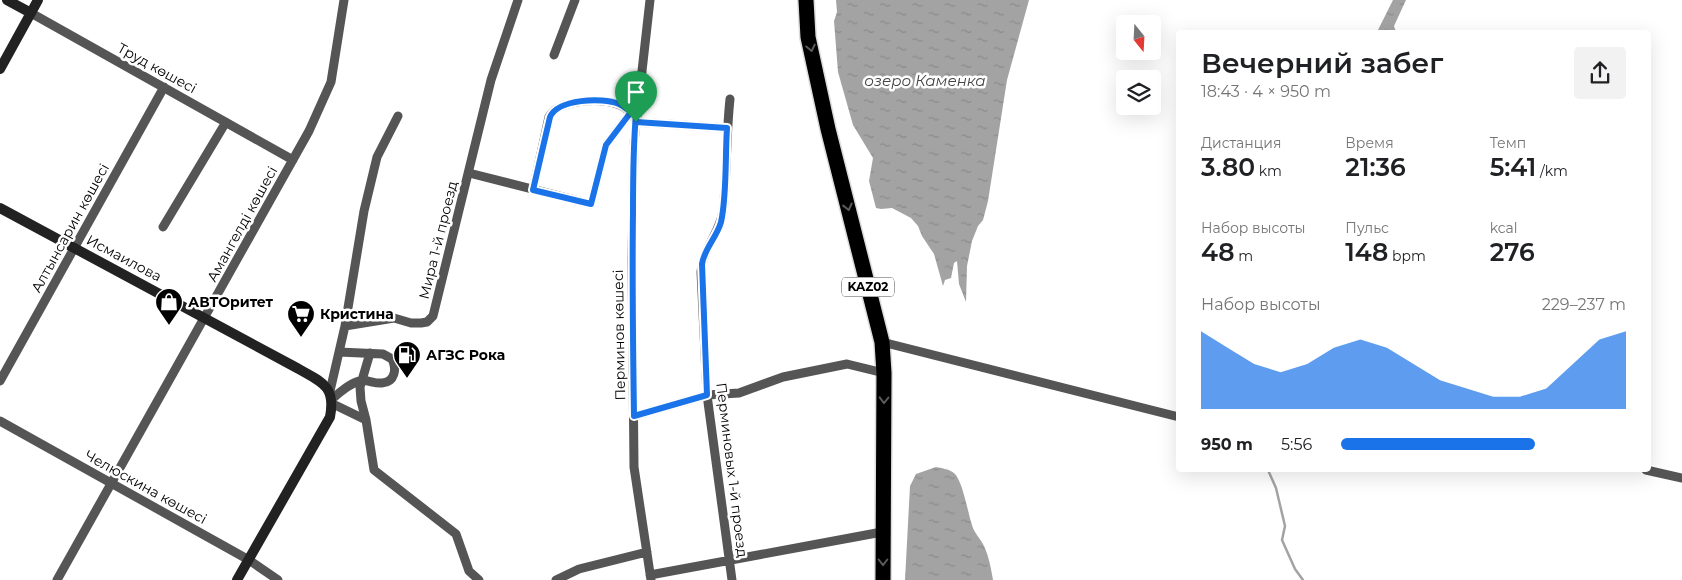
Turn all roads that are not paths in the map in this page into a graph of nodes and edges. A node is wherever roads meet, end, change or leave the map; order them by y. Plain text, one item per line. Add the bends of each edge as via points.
1 (7, 0) edge
2 (38, 0) edge
3 (344, 0) edge
4 (518, 0) edge
5 (575, 0) edge
6 (650, 0) edge
7 (806, 0) edge
8 (31, 13) junction
9 (554, 54) dead end
10 (0, 69) edge
11 (164, 88) junction
12 (730, 99) dead end
13 (398, 116) dead end
14 (634, 116) junction
15 (226, 122) junction
16 (727, 128) junction
17 (294, 160) junction
18 (469, 173) junction
19 (533, 190) junction
20 (0, 208) edge
21 (163, 227) dead end
22 (74, 248) junction
23 (205, 318) junction
24 (345, 326) junction
25 (882, 342) junction
26 (339, 352) junction
27 (370, 353) junction
28 (884, 374) junction
29 (362, 380) junction
30 (0, 381) edge
31 (707, 395) junction
32 (332, 398) junction
33 (634, 416) junction
34 (1176, 416) edge
35 (366, 420) junction
36 (0, 422) edge
37 (1651, 471) edge
38 (1682, 478) edge
39 (111, 484) junction
40 (882, 532) junction
41 (647, 552) junction
42 (249, 560) junction
43 (729, 561) junction
44 (651, 578) edge
45 (57, 580) edge
46 (237, 580) edge
47 (278, 580) edge
48 (479, 580) edge
49 (556, 580) edge
50 (732, 580) edge
51 (883, 580) edge

1 - 8 street, Труд көшесі
2 - 8 street
3 - 17 street, Амангелді көшесі via 331,82
4 - 18 street, Мира 1-й проезд via 492,80
5 - 9 street
6 - 14 street, Перминов көшесі
7 -> 25 highway, KAZ02 via 808,37 828,129
8 - 10 street
8 - 11 street, Труд көшесі
11 - 15 street, Труд көшесі
11 - 22 street, Алтынсарин көшесі
12 - 16 street, Перминовых 1-й проезд
13 - 24 street via 377,157 364,211
14 - 16 street
14 - 19 street via 606,145 591,204
14 - 19 street via 619,104 597,100 555,109 550,117
14 - 33 street, Перминов көшесі
15 - 17 street, Труд көшесі
15 - 21 street
16 - 31 street, Перминовых 1-й проезд via 723,211 702,264
17 - 23 street, Амангелді көшесі
18 - 19 street
18 - 24 street, Мира 1-й проезд via 431,318 418,323 394,318
20 - 22 street, Исмаилова
22 - 23 street, Исмаилова
22 - 30 street, Алтынсарин көшесі
23 - 32 street, Исмаилова via 313,377
23 - 39 street, Амангелді көшесі
24 - 26 street
25 - 28 highway, KAZ02
25 - 34 street
26 - 27 street
26 - 32 street
27 - 29 street
27 - 29 street via 392,359 394,375 382,383
28 - 31 street via 847,364 783,377 739,393
28 -> 40 highway, KAZ02
29 - 32 street via 350,384
29 - 35 street via 360,394
31 - 33 street
31 - 43 street, Перминовых 1-й проезд
32 - 35 street
32 - 42 street via 330,417
33 - 41 street, Перминов көшесі via 634,467
35 - 48 street via 374,470 456,534 469,571
36 - 39 street, Челюскина көшесі
37 - 38 street
39 - 42 street, Челюскина көшесі
39 - 45 street, Амангелді көшесі
40 - 43 street
40 -> 51 highway, KAZ02
41 - 44 street, Перминов көшесі
41 - 49 street via 580,569
42 - 46 street
42 - 47 street, Челюскина көшесі
43 - 44 street
43 - 50 street, Перминовых 1-й проезд

